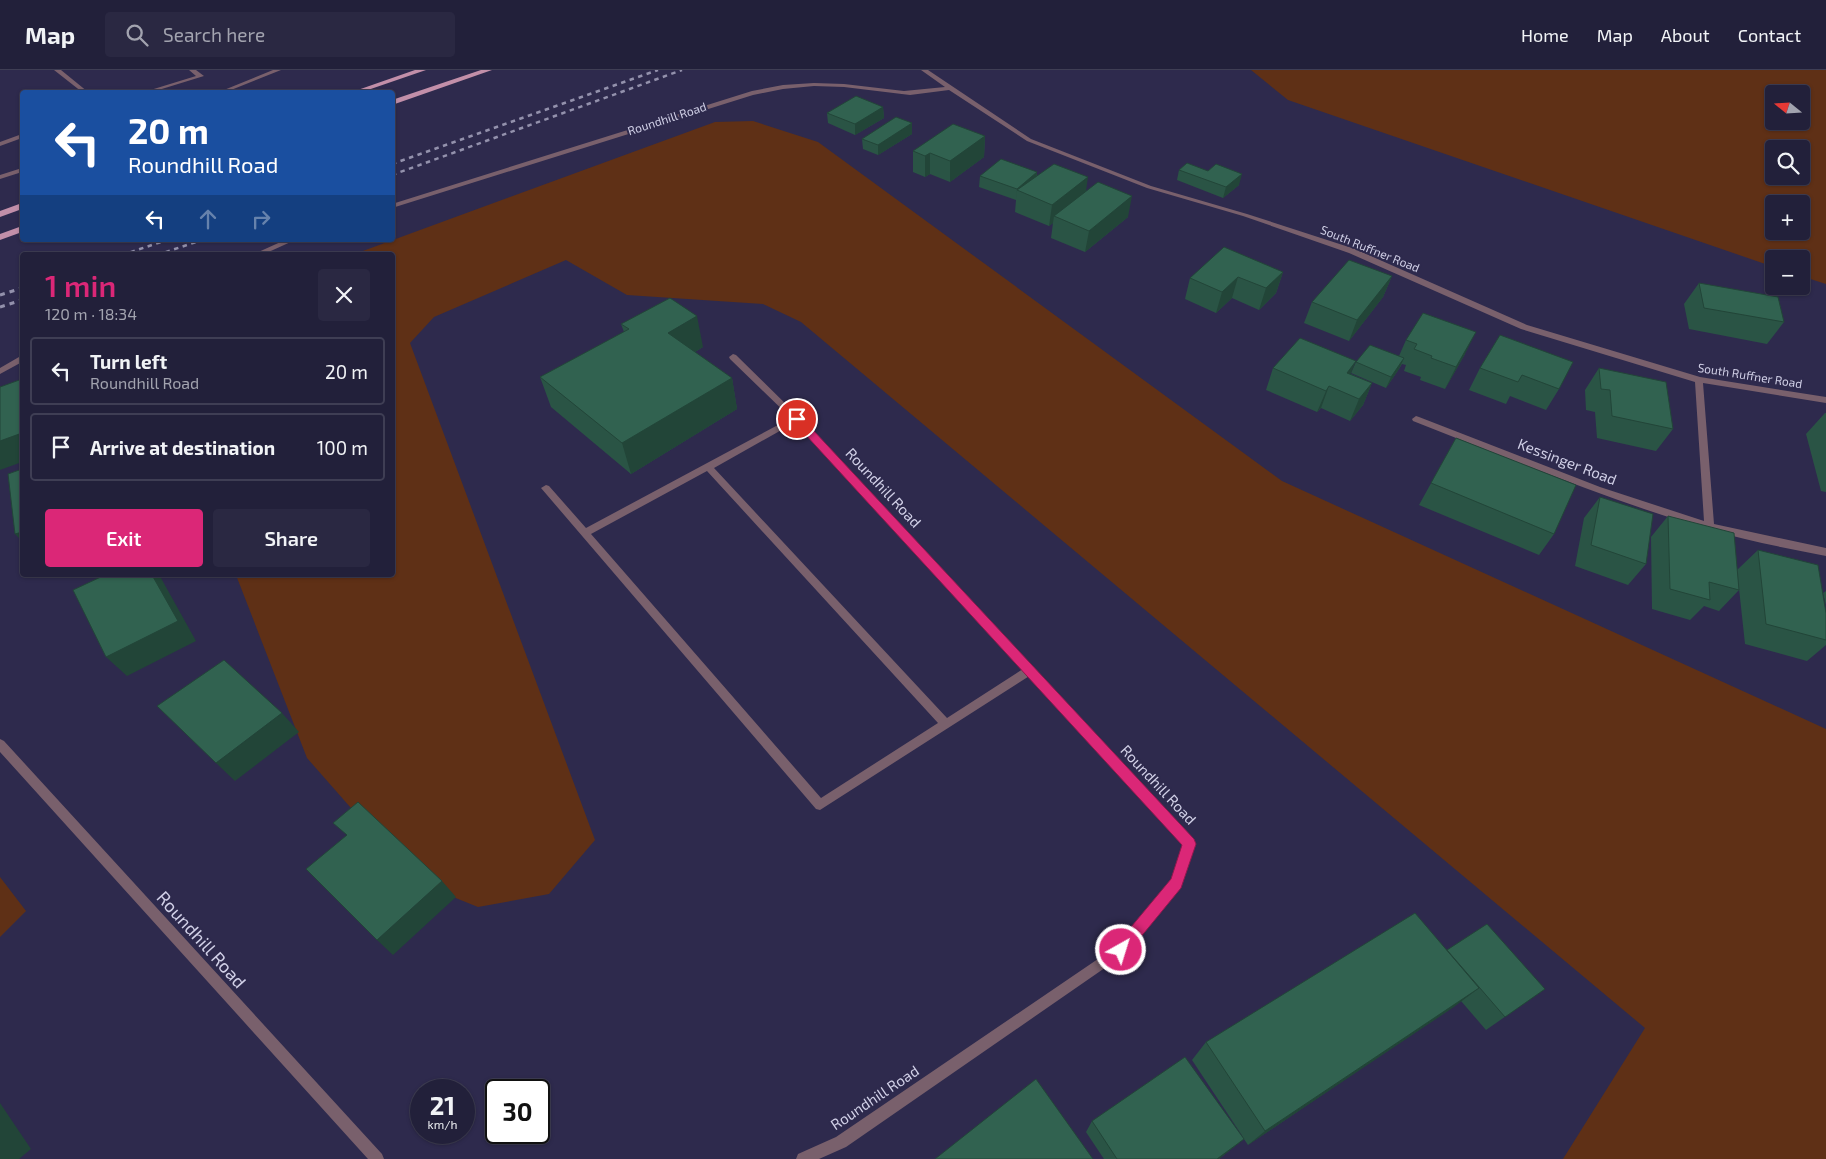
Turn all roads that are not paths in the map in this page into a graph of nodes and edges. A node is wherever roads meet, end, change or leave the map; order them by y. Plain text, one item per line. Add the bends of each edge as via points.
1 (57, 70) edge
2 (192, 70) edge
3 (278, 70) edge
4 (422, 70) edge
5 (488, 70) edge
6 (924, 70) edge
7 (949, 88) junction
8 (82, 90) edge
9 (154, 90) edge
10 (227, 90) edge
11 (362, 90) edge
12 (395, 102) edge
13 (20, 137) edge
14 (1, 142) edge
15 (20, 171) edge
16 (0, 177) edge
17 (395, 205) edge
18 (20, 207) edge
19 (0, 214) edge
20 (20, 231) edge
21 (0, 237) edge
22 (286, 242) edge
23 (263, 252) edge
24 (733, 357) dead end
25 (20, 360) edge
26 (0, 371) edge
27 (1699, 380) junction
28 (1826, 400) edge
29 (797, 419) junction
30 (1416, 419) dead end
31 (707, 466) junction
32 (546, 488) dead end
33 (1709, 526) junction
34 (584, 533) junction
35 (1826, 552) edge
36 (1030, 670) junction
37 (946, 724) junction
38 (0, 744) edge
39 (376, 1159) edge
40 (803, 1159) edge

1 - 8 street
2 - 9 street via 201,76
3 - 10 street
4 - 11 main road
5 - 12 main road
6 - 7 street, South Ruffner Road
7 - 17 street, Roundhill Road via 904,93 816,84 752,92
7 - 27 street, South Ruffner Road via 1030,140 1149,187 1352,251 1524,326
13 - 14 street
15 - 16 street
18 - 19 main road
20 - 21 main road
22 - 23 street
24 - 29 street, Roundhill Road
25 - 26 street
27 - 28 street, South Ruffner Road
27 - 33 street
29 - 31 street
29 - 36 street, Roundhill Road
30 - 33 street, Kessinger Road via 1622,498
31 - 34 street
31 - 37 street
32 - 34 street
33 - 35 street, Kessinger Road
34 - 37 street via 820,805
36 - 37 street
36 - 40 street, Roundhill Road via 1190,844 1176,883 1121,950 841,1142
38 - 39 street, Roundhill Road

